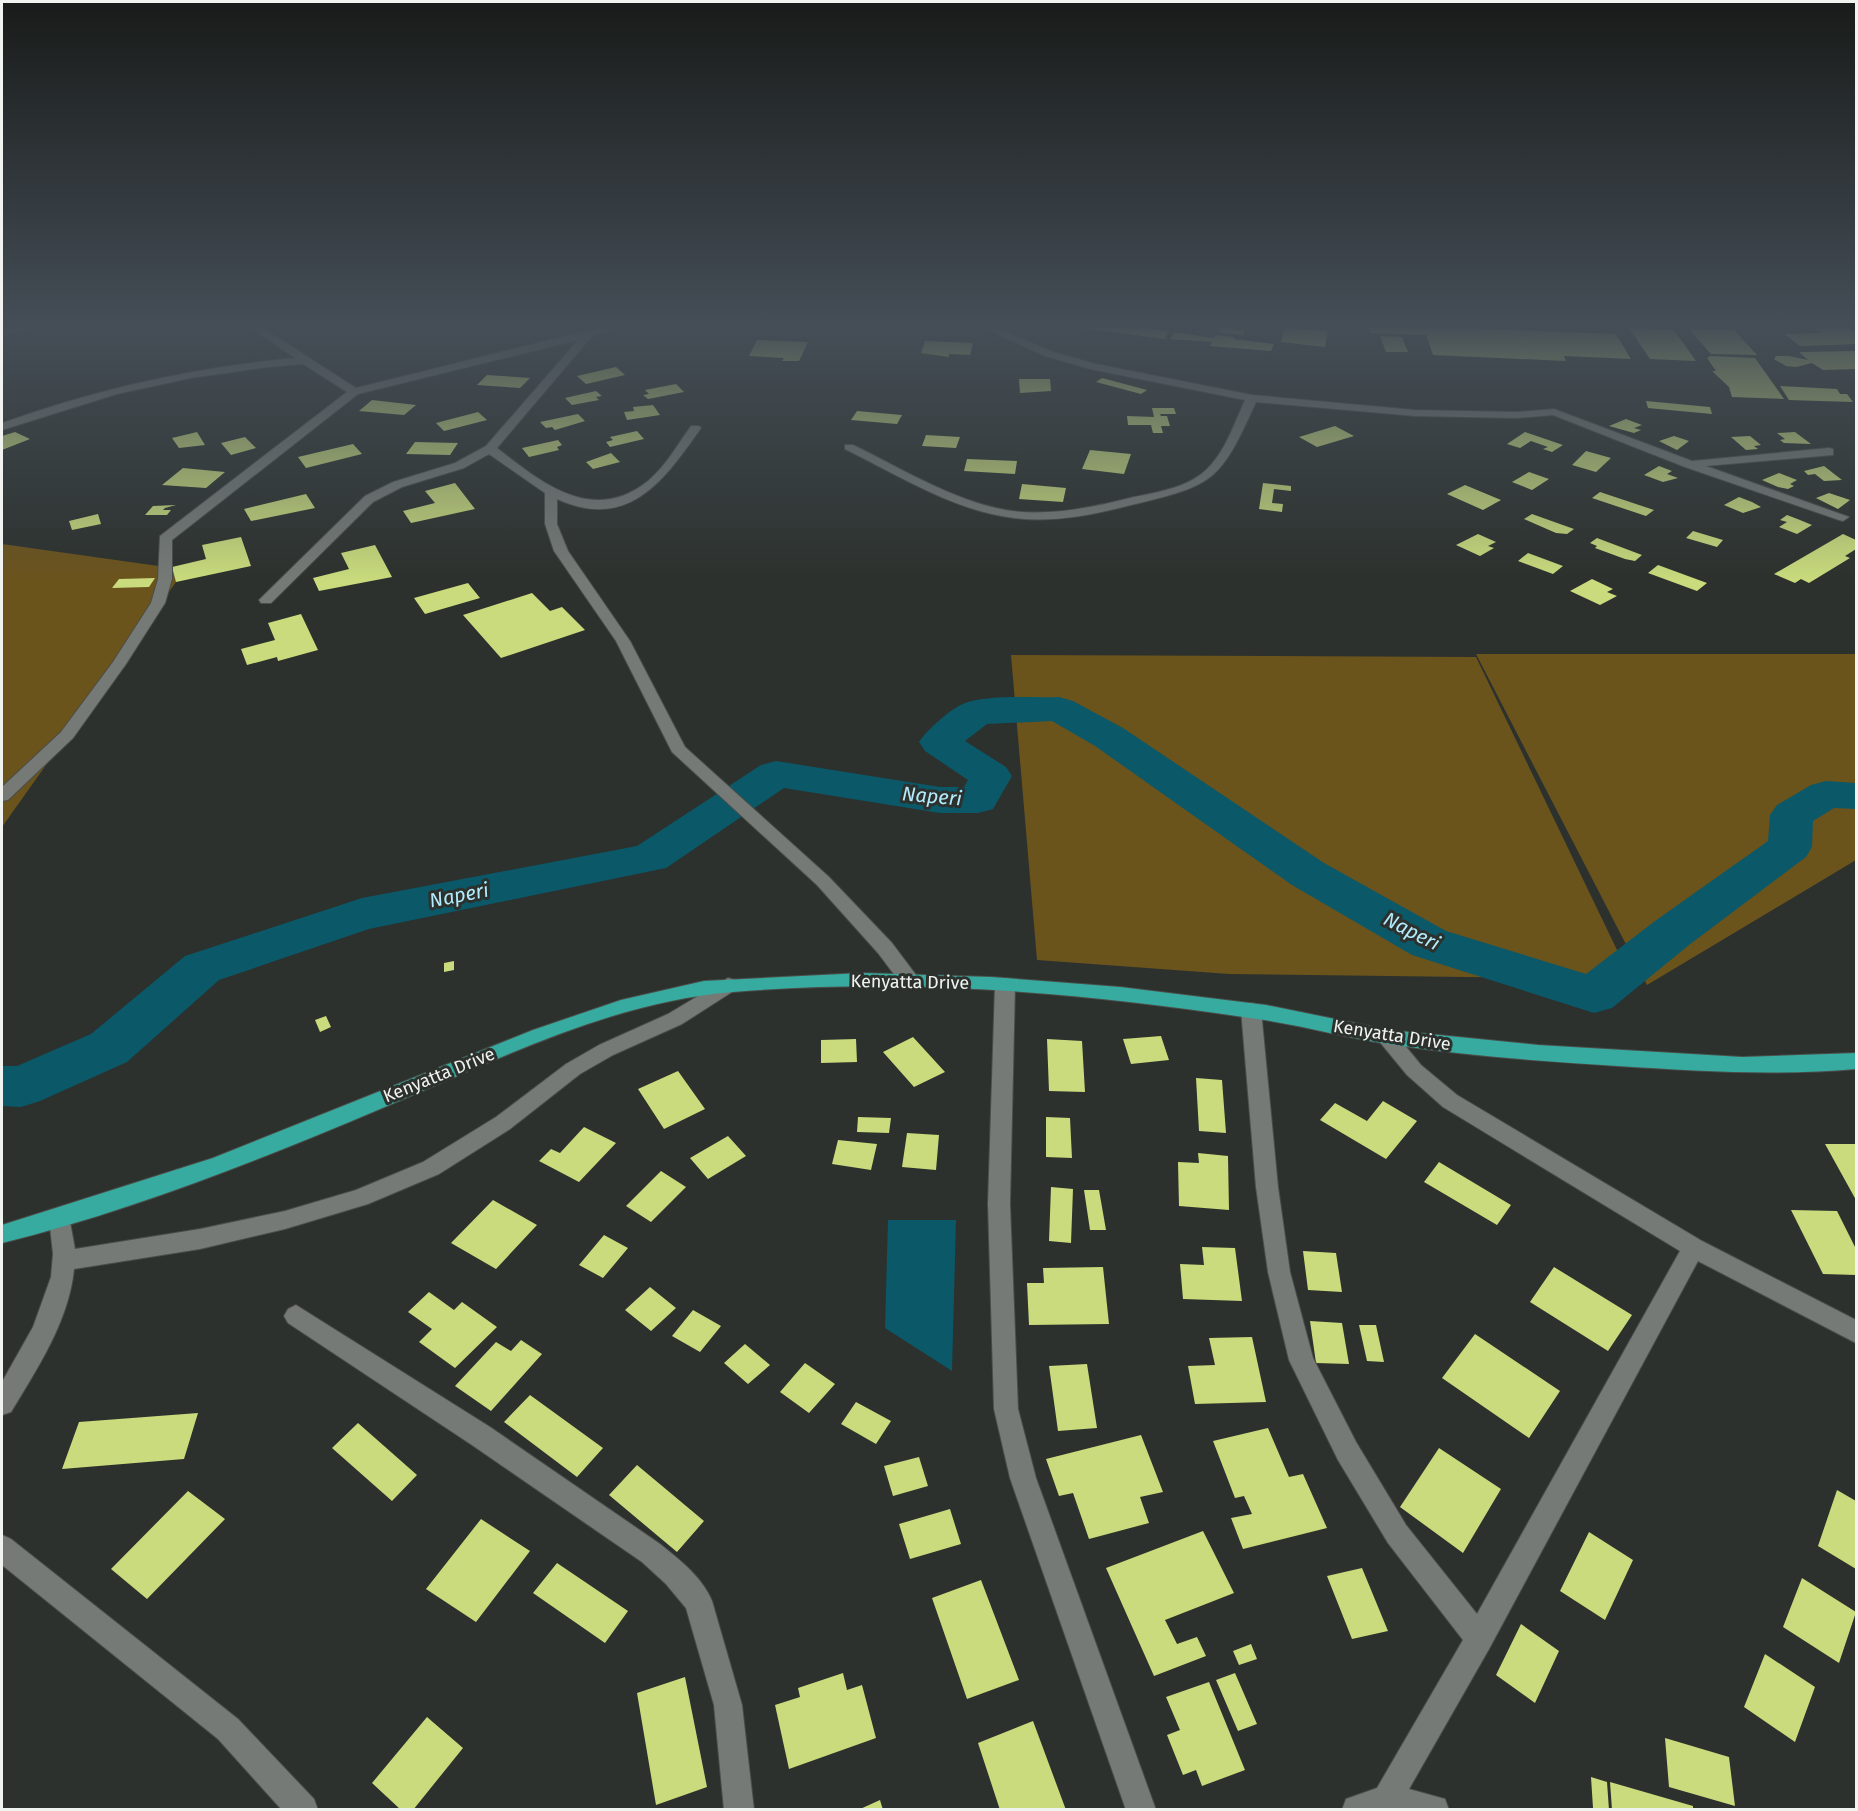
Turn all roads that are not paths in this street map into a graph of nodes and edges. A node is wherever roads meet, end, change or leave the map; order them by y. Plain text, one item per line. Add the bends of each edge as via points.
1 (41, 413) edge
2 (328, 413) edge
3 (521, 413) edge
4 (1245, 413) edge
5 (1408, 413) edge
6 (1548, 413) edge
7 (1555, 413) edge
8 (2, 426) edge
9 (695, 428) dead end
10 (849, 447) dead end
11 (490, 449) junction
12 (1829, 452) dead end
13 (1689, 464) junction
14 (551, 492) junction
15 (1843, 517) dead end
16 (266, 600) dead end
17 (2, 796) edge
18 (909, 980) junction
19 (728, 985) junction
20 (1005, 985) junction
21 (1251, 1010) junction
22 (1386, 1036) junction
23 (1857, 1061) edge
24 (60, 1218) junction
25 (2, 1234) edge
26 (1694, 1248) junction
27 (64, 1261) junction
28 (296, 1316) dead end
29 (1857, 1332) edge
30 (2, 1404) edge
31 (2, 1548) edge
32 (1479, 1639) junction
33 (1387, 1799) junction
34 (303, 1809) edge
35 (739, 1809) edge
36 (1141, 1809) edge
37 (1357, 1809) edge
38 (1434, 1809) edge

1 - 8 street
2 - 17 street via 165,539 165,579 158,603 67,735
3 - 11 street
4 - 10 street via 1222,459 1208,475 1179,490 1069,514 996,512
5 - 6 street
7 - 13 street
9 - 14 street via 661,474 623,500 583,504 568,502
11 - 14 street
11 - 16 street via 453,470 380,491
12 - 13 street
13 - 15 street
14 - 18 street via 551,524 561,551 623,641 678,749 831,890
18 - 19 main road, Kenyatta Drive
18 - 20 main road, Kenyatta Drive
19 - 24 main road, Kenyatta Drive via 665,995 604,1011 399,1090 290,1137
19 - 27 street via 675,1019 573,1069 503,1123 431,1168 360,1198 200,1239
20 - 21 main road, Kenyatta Drive
20 - 36 street via 999,1204 1006,1408 1023,1479
21 - 22 main road, Kenyatta Drive
21 - 32 street via 1266,1187 1279,1272 1301,1360 1347,1451 1397,1534
22 - 23 main road, Kenyatta Drive via 1534,1053 1692,1063
22 - 26 street via 1414,1070 1450,1101
24 - 25 main road, Kenyatta Drive
24 - 27 street
26 - 29 street
26 - 32 street
27 - 30 street via 55,1299 29,1359
28 - 35 street via 481,1437 676,1574 698,1601 728,1705
31 - 34 street via 228,1729
32 - 33 street
33 - 37 street
33 - 38 street

